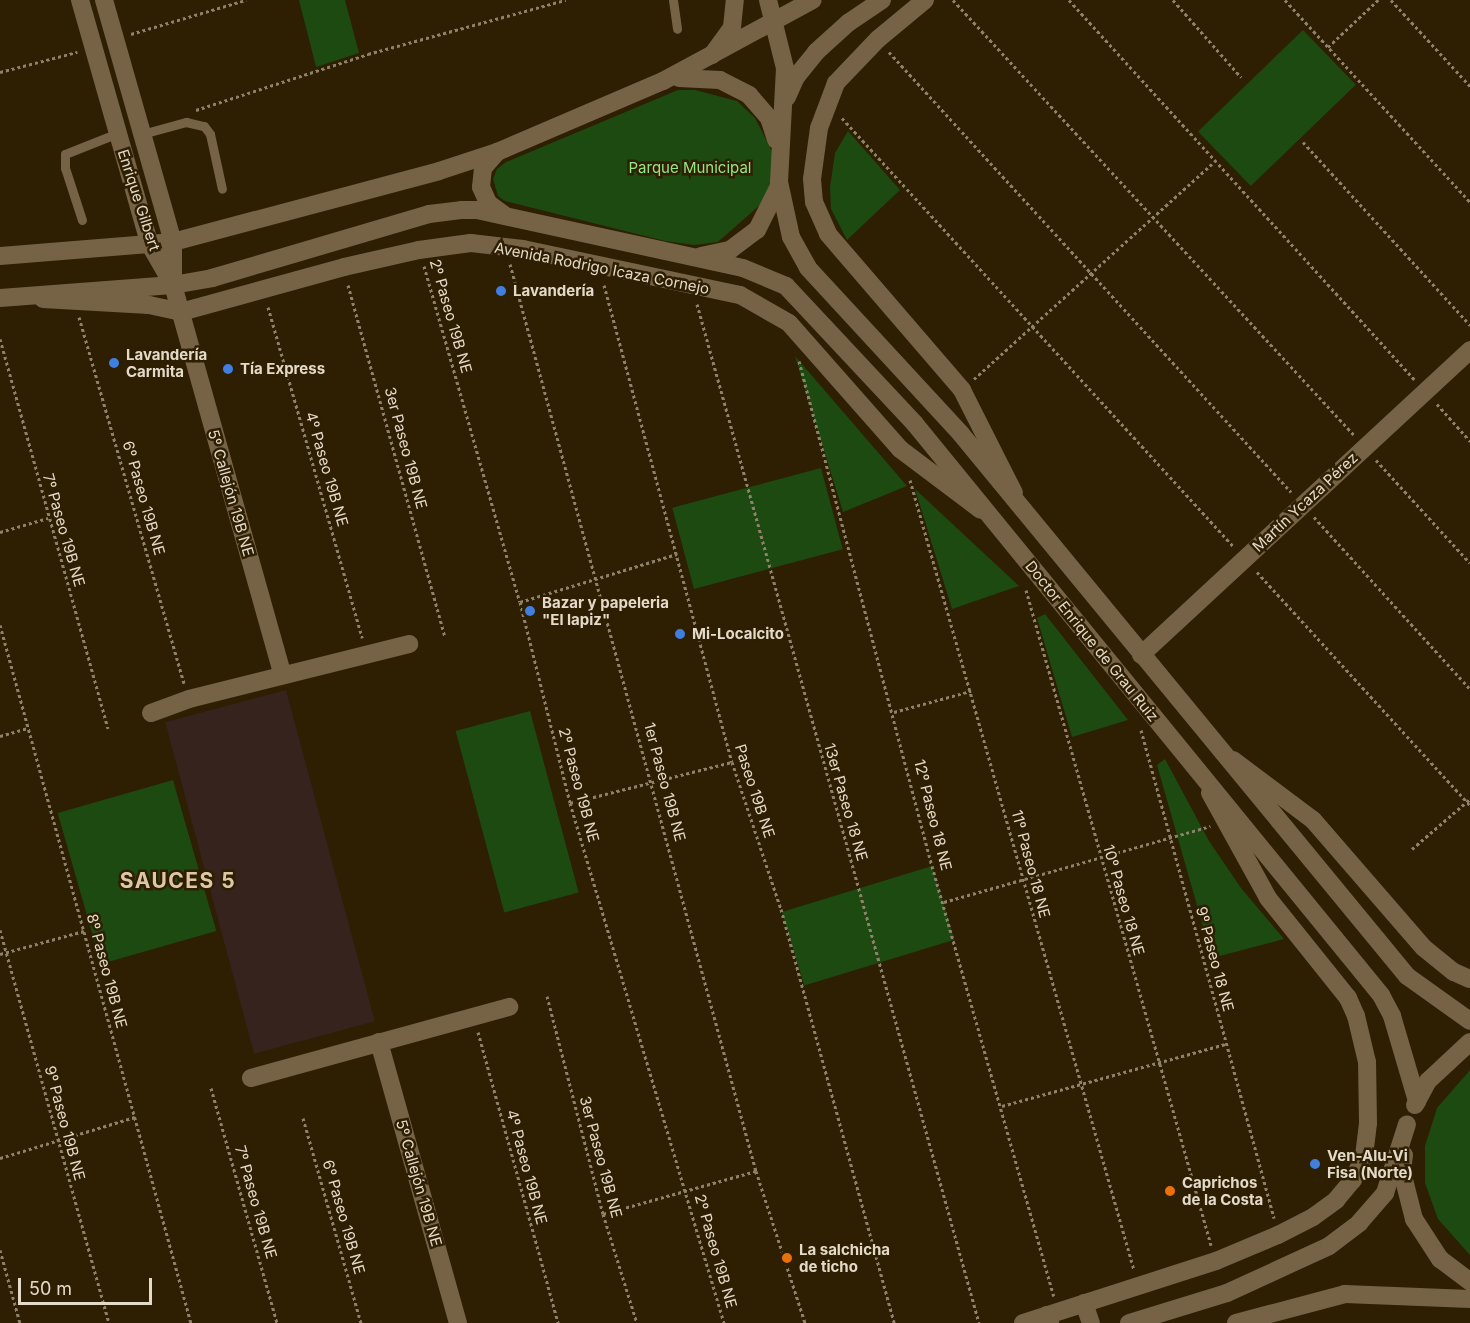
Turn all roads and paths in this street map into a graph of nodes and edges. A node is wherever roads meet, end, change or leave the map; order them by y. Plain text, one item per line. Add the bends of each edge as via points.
1 (80, 0) edge
2 (104, 0) edge
3 (246, 0) edge
4 (566, 0) edge
5 (672, 0) edge
6 (735, 0) edge
7 (768, 0) edge
8 (813, 0) edge
9 (882, 0) edge
10 (926, 0) edge
11 (953, 0) edge
12 (1069, 0) edge
13 (1173, 0) edge
14 (1285, 0) edge
15 (1378, 0) edge
16 (1391, 0) edge
17 (776, 23) junction
18 (677, 29) dead end
19 (115, 39) junction
20 (878, 39) junction
21 (1328, 46) junction
22 (94, 47) junction
23 (707, 61) junction
24 (0, 72) edge
25 (1242, 77) dead end
26 (663, 81) junction
27 (1470, 86) edge
28 (827, 102) junction
29 (186, 113) dead end
30 (782, 119) junction
31 (118, 134) junction
32 (142, 134) junction
33 (1303, 142) dead end
34 (497, 152) junction
35 (779, 157) junction
36 (1216, 160) junction
37 (779, 182) junction
38 (222, 189) dead end
39 (1470, 202) edge
40 (1154, 215) junction
41 (508, 217) junction
42 (82, 220) dead end
43 (173, 242) junction
44 (150, 244) junction
45 (506, 247) junction
46 (419, 250) junction
47 (0, 256) edge
48 (691, 256) junction
49 (598, 264) junction
50 (344, 267) junction
51 (1090, 272) junction
52 (173, 285) junction
53 (693, 286) junction
54 (263, 290) junction
55 (26, 296) junction
56 (0, 298) edge
57 (75, 303) junction
58 (181, 312) junction
59 (1470, 325) edge
60 (1031, 326) junction
61 (0, 339) edge
62 (1470, 350) edge
63 (798, 358) dead end
64 (962, 390) junction
65 (1425, 391) junction
66 (1470, 441) edge
67 (1365, 447) junction
68 (900, 449) junction
69 (1303, 505) junction
70 (1022, 508) junction
71 (48, 518) junction
72 (992, 518) junction
73 (0, 532) edge
74 (677, 554) junction
75 (1245, 558) junction
76 (1470, 563) edge
77 (596, 578) junction
78 (1023, 578) dead end
79 (520, 602) junction
80 (0, 625) edge
81 (445, 636) dead end
82 (409, 644) dead end
83 (366, 654) junction
84 (1141, 656) junction
85 (282, 674) junction
86 (1470, 689) edge
87 (971, 691) junction
88 (189, 699) junction
89 (894, 712) junction
90 (151, 713) dead end
91 (1140, 724) dead end
92 (28, 728) junction
93 (108, 728) dead end
94 (0, 736) edge
95 (1230, 758) junction
96 (732, 762) junction
97 (1196, 765) junction
98 (653, 781) junction
99 (1469, 802) edge
100 (570, 803) junction
101 (1226, 821) junction
102 (1169, 838) junction
103 (1412, 849) dead end
104 (1100, 858) junction
105 (1022, 879) junction
106 (944, 902) junction
107 (0, 930) edge
108 (84, 931) junction
109 (6, 953) junction
110 (0, 954) edge
111 (1470, 979) edge
112 (547, 996) dead end
113 (509, 1007) dead end
114 (474, 1017) junction
115 (1470, 1021) edge
116 (380, 1042) junction
117 (1470, 1042) edge
118 (1226, 1044) junction
119 (1158, 1062) junction
120 (251, 1078) dead end
121 (1080, 1084) junction
122 (211, 1088) dead end
123 (1417, 1101) junction
124 (1002, 1106) junction
125 (135, 1117) junction
126 (303, 1118) dead end
127 (1407, 1124) junction
128 (57, 1141) junction
129 (0, 1158) edge
130 (756, 1171) junction
131 (687, 1189) junction
132 (603, 1214) junction
133 (1278, 1234) junction
134 (0, 1250) edge
135 (1216, 1261) junction
136 (1470, 1282) edge
137 (1139, 1286) junction
138 (1470, 1299) edge
139 (1084, 1303) junction
140 (1052, 1317) edge
141 (20, 1323) edge
142 (109, 1323) edge
143 (192, 1323) edge
144 (277, 1323) edge
145 (361, 1323) edge
146 (458, 1323) edge
147 (558, 1323) edge
148 (637, 1323) edge
149 (724, 1323) edge
150 (805, 1323) edge
151 (894, 1323) edge
152 (979, 1323) edge
153 (1023, 1323) edge
154 (1091, 1323) edge
155 (1129, 1323) edge
156 (1236, 1323) edge

1 - 22 street, Enrique Gilbert
2 - 19 street, Enrique Gilbert
3 - 19 path
4 - 29 path via 368,54
5 - 18 lane
6 - 23 street via 732,27
7 - 17 street, Doctor Enrique de Grau Ruiz
8 - 17 street
9 - 30 street via 816,52 790,88
10 - 20 street, Doctor Enrique de Grau Ruiz
11 - 40 path
12 - 36 path
13 - 25 path
14 - 21 path
15 - 21 path
16 - 27 path
17 - 23 street
17 - 30 street, Doctor Enrique de Grau Ruiz via 784,68
19 - 32 street, Enrique Gilbert
20 - 28 street, Doctor Enrique de Grau Ruiz via 836,83
20 - 51 path
21 - 39 path
22 - 24 path
22 - 31 street, Enrique Gilbert
23 - 26 street
26 - 34 street
26 - 35 street via 705,77 749,95 769,118
28 - 60 path
28 - 64 street, Doctor Enrique de Grau Ruiz via 812,179 819,216 828,234
30 - 35 street, Doctor Enrique de Grau Ruiz
31 - 42 lane via 65,154 65,168
31 - 44 street, Enrique Gilbert
32 - 38 lane via 186,122 204,126 210,134
32 - 43 street, Enrique Gilbert
33 - 59 path
34 - 41 street via 483,168 481,187 488,203
34 - 43 street
35 - 37 street, Doctor Enrique de Grau Ruiz
36 - 40 path
36 - 65 path
37 - 48 street via 767,216 743,243 713,255
37 - 70 street, Doctor Enrique de Grau Ruiz via 791,237 807,268 961,434
40 - 51 path
40 - 67 path
41 - 48 street, Avenida Rodrigo Icaza Cornejo
41 - 52 street, Avenida Rodrigo Icaza Cornejo via 477,210 429,214 212,278
43 - 44 street
43 - 52 street, Enrique Gilbert
44 - 47 street
44 - 52 street, Enrique Gilbert
45 - 46 street, Avenida Rodrigo Icaza Cornejo via 471,243
45 - 49 street, Avenida Rodrigo Icaza Cornejo
45 - 77 path, 1er Paseo 19B NE
46 - 50 street, Avenida Rodrigo Icaza Cornejo
46 - 79 path, 2º Paseo 19B NE
48 - 72 street, Doctor Enrique de Grau Ruiz via 762,274 802,298 915,424
49 - 53 street, Avenida Rodrigo Icaza Cornejo
49 - 74 path, Paseo 19B NE
50 - 54 street, Avenida Rodrigo Icaza Cornejo
50 - 81 path, 3er Paseo 19B NE
51 - 60 path
51 - 69 path
52 - 55 street, Avenida Rodrigo Icaza Cornejo
52 - 58 street, 5º Callejón 19B NE
53 - 68 street, Avenida Rodrigo Icaza Cornejo via 740,295 789,324
53 - 152 path, 13er Paseo 18 NE
54 - 58 street, Avenida Rodrigo Icaza Cornejo
54 - 83 path, 4º Paseo 19B NE
55 - 56 street, Avenida Rodrigo Icaza Cornejo
55 - 57 street, Avenida Rodrigo Icaza Cornejo
57 - 58 street, Avenida Rodrigo Icaza Cornejo via 148,305
57 - 88 path, 6º Paseo 19B NE
58 - 85 street, 5º Callejón 19B NE
60 - 64 path
60 - 75 path
61 - 71 path, 7º Paseo 19B NE
62 - 65 street, Martín Ycaza Pérez
63 - 89 path, 12º Paseo 18 NE
64 - 70 street, Doctor Enrique de Grau Ruiz
65 - 66 path
65 - 67 street, Martín Ycaza Pérez
67 - 69 street, Martín Ycaza Pérez
67 - 76 path
68 - 72 street, Avenida Rodrigo Icaza Cornejo
68 - 87 path, 11º Paseo 18 NE
69 - 75 street, Martín Ycaza Pérez
69 - 86 path
70 - 84 street, Doctor Enrique de Grau Ruiz
71 - 73 path
71 - 93 path, 7º Paseo 19B NE
72 - 97 street, Doctor Enrique de Grau Ruiz
74 - 77 path
74 - 96 path, Paseo 19B NE
75 - 84 street, Martín Ycaza Pérez
75 - 99 path
77 - 79 path
77 - 98 path, 1er Paseo 19B NE
78 - 104 path, 10º Paseo 18 NE
79 - 100 path, 2º Paseo 19B NE
80 - 92 path, 8º Paseo 19B NE
82 - 83 street
83 - 85 street
84 - 95 street, Doctor Enrique de Grau Ruiz
85 - 88 street
87 - 89 path
87 - 105 path, 11º Paseo 18 NE
88 - 90 street
89 - 106 path, 12º Paseo 18 NE
91 - 102 path, 9º Paseo 18 NE
92 - 94 path
92 - 108 path, 8º Paseo 19B NE
95 - 111 street via 1313,820 1424,948 1454,972
95 - 115 street, Doctor Enrique de Grau Ruiz via 1407,976
96 - 98 path
96 - 151 path, Paseo 19B NE via 781,909
97 - 101 street
97 - 123 street, Doctor Enrique de Grau Ruiz via 1382,995
98 - 100 path
98 - 130 path, 1er Paseo 19B NE
99 - 103 path
100 - 131 path, 2º Paseo 19B NE
101 - 102 path
101 - 133 street via 1269,898 1348,998 1367,1062 1368,1123 1364,1156 1353,1180 1313,1218
102 - 104 path
102 - 118 path, 9º Paseo 18 NE
104 - 105 path
104 - 119 path, 10º Paseo 18 NE
105 - 106 path
105 - 121 path, 11º Paseo 18 NE
106 - 124 path, 12º Paseo 18 NE
107 - 109 path, 9º Paseo 19B NE
108 - 109 path
108 - 125 path, 8º Paseo 19B NE
109 - 110 path
109 - 128 path, 9º Paseo 19B NE
112 - 132 path, 3er Paseo 19B NE
113 - 114 street
114 - 116 street
114 - 147 path, 4º Paseo 19B NE
116 - 120 street
116 - 146 street, 5º Callejón 19B NE
117 - 123 street via 1428,1081
118 - 119 path
118 - 133 path, 9º Paseo 18 NE
119 - 121 path
119 - 135 path, 10º Paseo 18 NE
121 - 124 path
121 - 137 path, 11º Paseo 18 NE
122 - 144 path, 7º Paseo 19B NE
123 - 127 street
124 - 140 path, 12º Paseo 18 NE
125 - 128 path
125 - 143 path, 8º Paseo 19B NE
126 - 145 path, 6º Paseo 19B NE
127 - 136 street via 1402,1172 1414,1219 1440,1259
127 - 155 street via 1385,1193 1359,1223 1337,1240 1235,1289
128 - 129 path
128 - 142 path, 9º Paseo 19B NE
130 - 131 path
130 - 150 path, 1er Paseo 19B NE
131 - 132 path
131 - 149 path, 2º Paseo 19B NE
132 - 148 path, 3er Paseo 19B NE
133 - 135 street
134 - 141 path
135 - 137 street
137 - 139 street
138 - 156 street via 1345,1294
139 - 140 street
139 - 154 street
140 - 153 street

